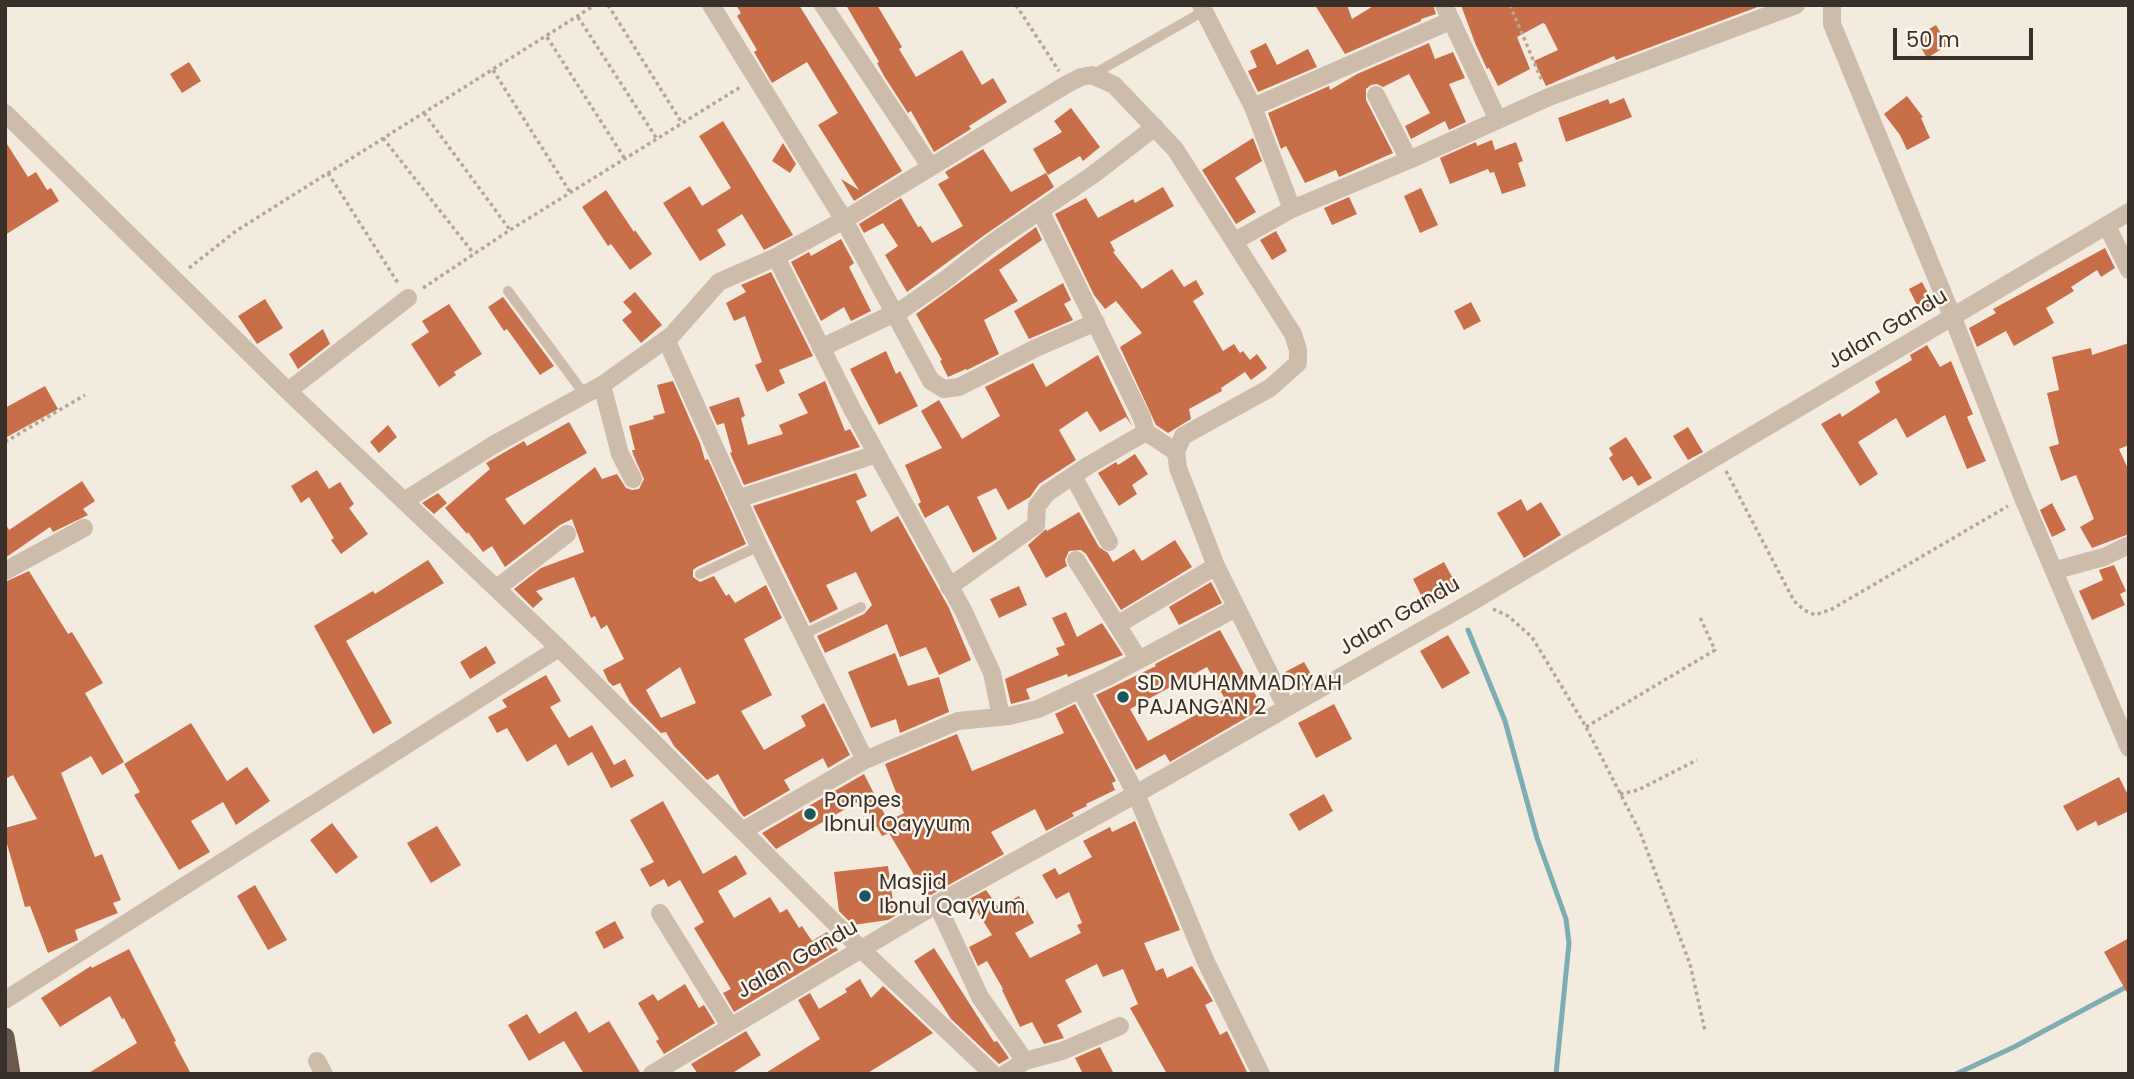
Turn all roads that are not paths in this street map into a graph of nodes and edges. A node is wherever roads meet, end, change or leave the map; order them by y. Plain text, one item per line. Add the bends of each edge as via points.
1 (711, 5) edge
2 (823, 5) edge
3 (1796, 5) edge
4 (1831, 5) edge
5 (1203, 8) edge
6 (1447, 13) edge
7 (1092, 75) junction
8 (1376, 94) dead end
9 (1253, 107) junction
10 (5, 113) edge
11 (1498, 120) junction
12 (1155, 127) junction
13 (1409, 160) junction
14 (930, 166) junction
15 (1292, 209) junction
16 (1041, 212) junction
17 (2129, 212) edge
18 (844, 220) junction
19 (2107, 226) junction
20 (1236, 241) junction
21 (776, 257) junction
22 (2129, 270) edge
23 (508, 292) dead end
24 (408, 298) road end
25 (895, 313) junction
26 (1953, 318) junction
27 (1096, 323) junction
28 (666, 338) junction
29 (821, 348) junction
30 (602, 385) junction
31 (288, 391) junction
32 (585, 395) junction
33 (1146, 432) junction
34 (1176, 452) junction
35 (877, 454) junction
36 (1073, 476) junction
37 (633, 479) dead end
38 (737, 499) junction
39 (404, 501) junction
40 (84, 528) dead end
41 (567, 534) dead end
42 (1110, 542) dead end
43 (2129, 545) edge
44 (759, 546) junction
45 (1076, 561) dead end
46 (1216, 566) junction
47 (2056, 570) junction
48 (5, 571) edge
49 (699, 574) dead end
50 (949, 587) junction
51 (497, 588) junction
52 (861, 607) dead end
53 (1236, 608) junction
54 (1117, 625) junction
55 (804, 634) junction
56 (559, 648) junction
57 (1138, 658) junction
58 (1080, 689) junction
59 (1286, 708) junction
60 (1001, 717) junction
61 (2128, 745) edge
62 (865, 760) junction
63 (1136, 794) junction
64 (744, 830) junction
65 (937, 904) junction
66 (660, 913) dead end
67 (862, 950) junction
68 (5, 1000) edge
69 (730, 1026) junction
70 (1120, 1026) dead end
71 (5, 1037) edge
72 (1025, 1061) junction
73 (679, 1067) edge
74 (10, 1074) edge
75 (652, 1074) edge
76 (993, 1074) edge
77 (1005, 1074) edge
78 (1261, 1074) edge

1 - 18 street
2 - 14 street
3 - 11 street
4 - 26 street via 1832,24
5 - 7 lane
5 - 9 street
6 - 9 street
6 - 11 street
7 - 12 street via 1114,85
7 - 14 street via 1067,84
8 - 13 street
9 - 15 street
10 - 31 street
11 - 13 street
12 - 16 street
12 - 20 street via 1175,149
13 - 15 street
14 - 18 street
15 - 20 street
16 - 25 street
16 - 27 street
17 - 19 street, Jalan Gandu
18 - 21 street
18 - 25 street
19 - 22 street
19 - 26 street, Jalan Gandu
20 - 34 street via 1293,334 1298,363 1270,388 1183,436
21 - 28 street via 719,282
21 - 29 street
23 - 32 lane
24 - 31 street
25 - 27 street via 931,381 944,388 959,387
25 - 29 street
26 - 47 street
26 - 59 street, Jalan Gandu
27 - 33 street
28 - 30 street
28 - 38 street
29 - 35 street
30 - 32 street
30 - 37 street via 620,454
31 - 39 street
32 - 39 street
33 - 34 street
33 - 36 street
34 - 46 street
35 - 38 street
35 - 50 street
36 - 42 street
36 - 50 street via 1047,493 1037,506 1036,525
38 - 44 street
39 - 51 street
40 - 48 street
41 - 51 street
43 - 47 street
44 - 49 lane
44 - 55 street
45 - 54 street
46 - 53 street
46 - 54 street
47 - 61 street
50 - 60 street via 992,673
51 - 56 street
52 - 55 lane
53 - 57 street
53 - 59 street
54 - 57 street
55 - 62 street
56 - 64 street
56 - 68 street
57 - 58 street
58 - 60 street via 1038,709
58 - 63 street
59 - 63 street, Jalan Gandu
60 - 62 street via 958,721
62 - 64 street
63 - 65 street, Jalan Gandu
63 - 78 street via 1206,962
64 - 67 street
65 - 67 street, Jalan Gandu
65 - 72 street via 980,997
66 - 69 street
67 - 69 street, Jalan Gandu
67 - 76 street
69 - 73 street, Jalan Gandu
70 - 72 street
71 - 74 highway
72 - 77 street
73 - 75 street, Jalan Gandu

